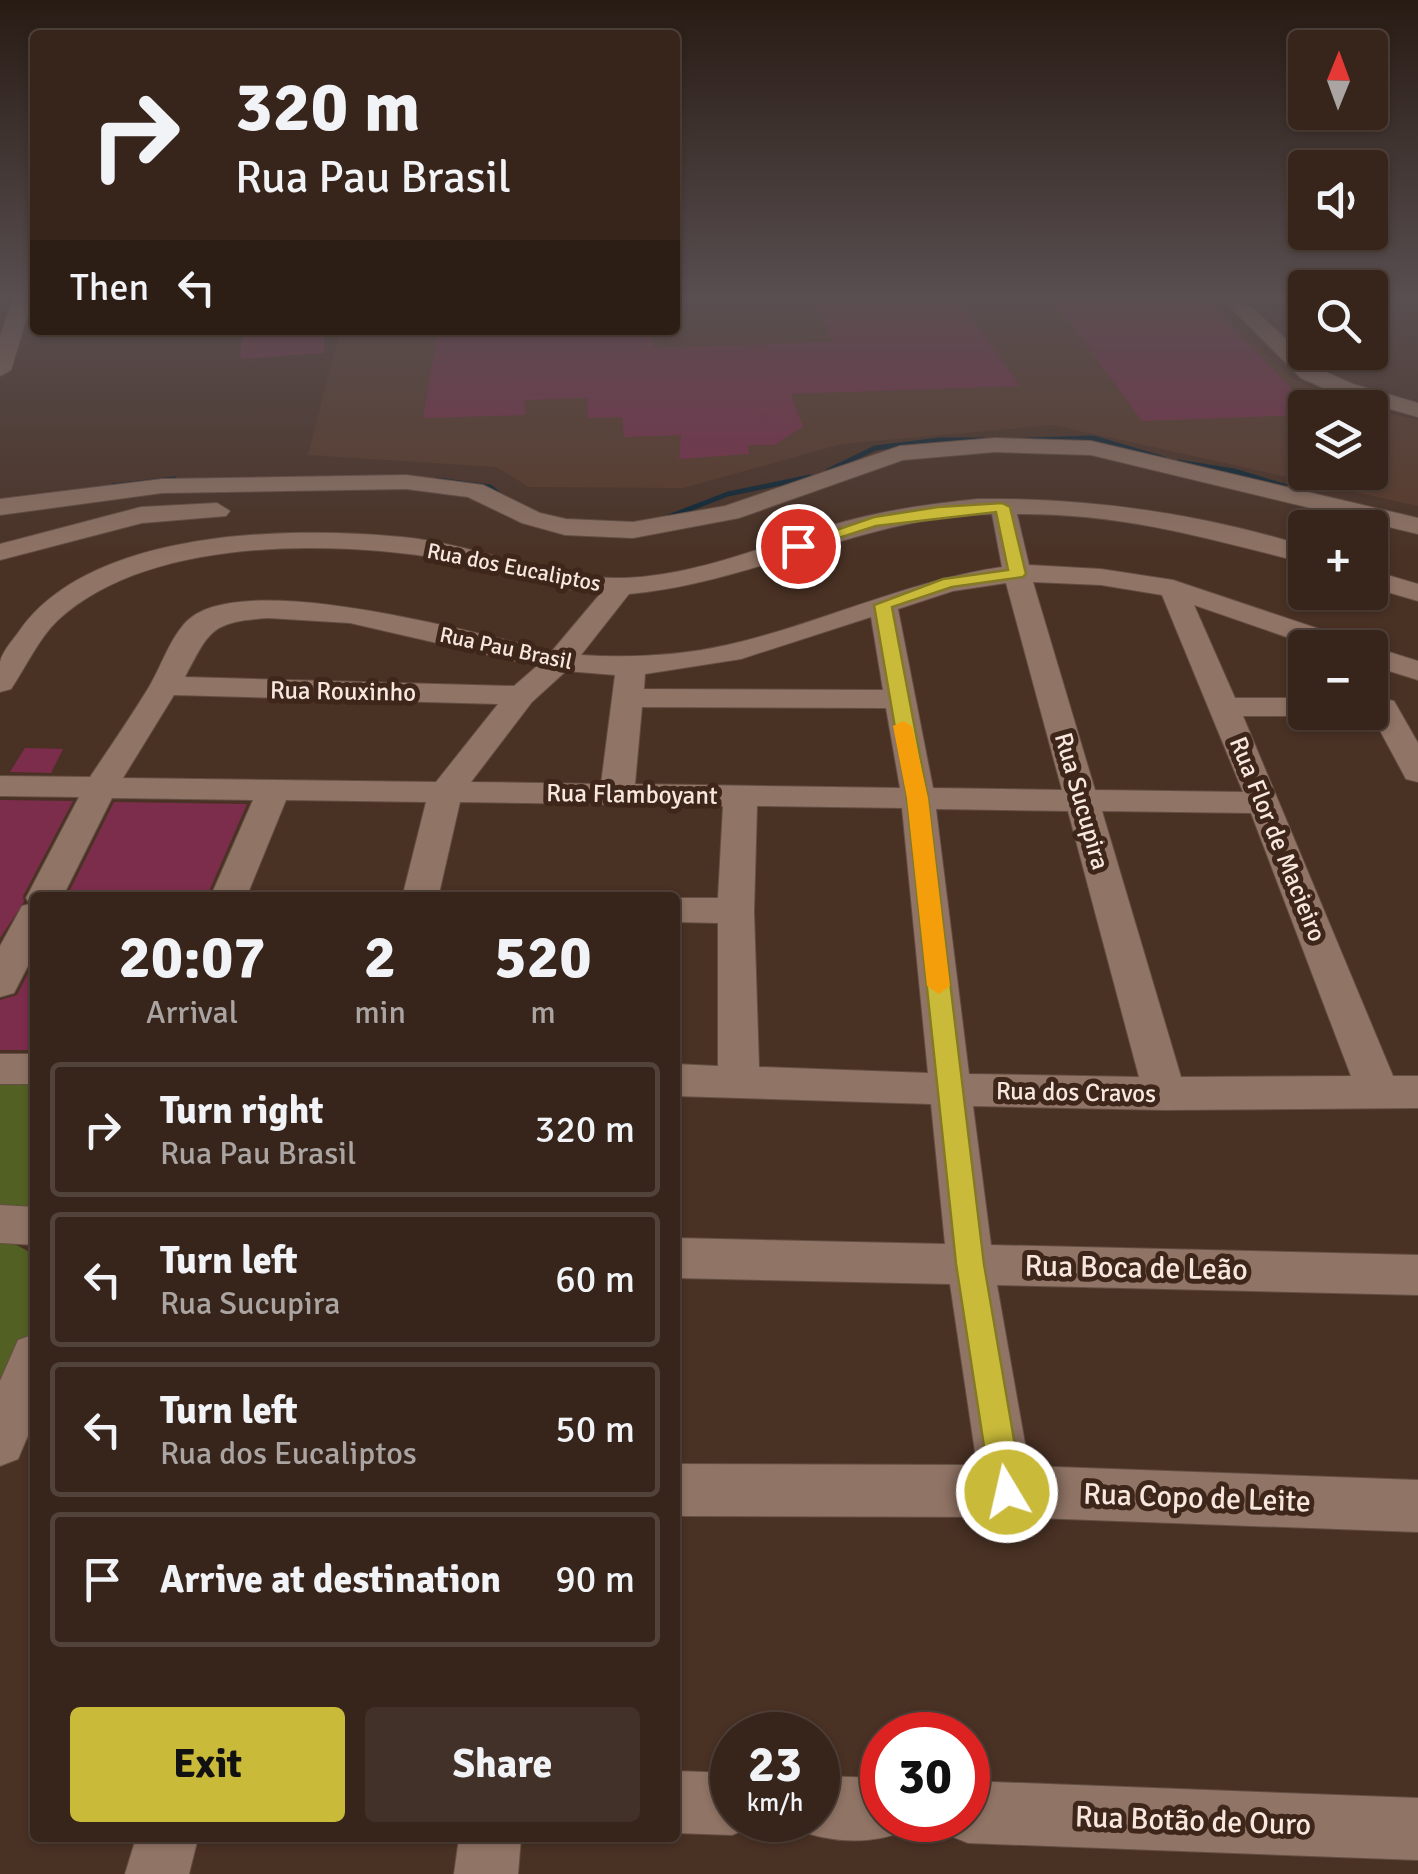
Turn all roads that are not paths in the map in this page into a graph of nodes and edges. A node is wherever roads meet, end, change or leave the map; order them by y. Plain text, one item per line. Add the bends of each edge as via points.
1 (1362, 387) edge
2 (1375, 387) edge
3 (1418, 398) edge
4 (1418, 410) edge
5 (1002, 507) junction
6 (0, 508) edge
7 (232, 511) dead end
8 (1418, 526) edge
9 (1288, 551) edge
10 (0, 552) edge
11 (1018, 574) junction
12 (1388, 584) edge
13 (620, 587) junction
14 (1173, 588) junction
15 (1418, 593) edge
16 (883, 605) junction
17 (1296, 630) edge
18 (1388, 661) edge
19 (559, 662) junction
20 (1418, 671) edge
21 (629, 682) junction
22 (0, 683) edge
23 (165, 686) junction
24 (522, 695) junction
25 (897, 699) junction
26 (1225, 707) junction
27 (1288, 707) edge
28 (1418, 707) edge
29 (1388, 708) edge
30 (1388, 726) edge
31 (1418, 772) edge
32 (102, 785) junction
33 (0, 786) edge
34 (273, 791) junction
35 (445, 793) junction
36 (618, 793) junction
37 (740, 796) junction
38 (918, 798) junction
39 (1083, 801) junction
40 (1264, 803) junction
41 (47, 892) edge
42 (231, 892) edge
43 (421, 892) edge
44 (680, 910) edge
45 (736, 912) junction
46 (30, 925) edge
47 (0, 983) edge
48 (0, 1069) edge
49 (30, 1069) edge
50 (680, 1080) edge
51 (740, 1081) junction
52 (950, 1090) junction
53 (1398, 1092) edge
54 (1164, 1094) junction
55 (0, 1224) edge
56 (30, 1226) edge
57 (680, 1258) edge
58 (970, 1264) junction
59 (1418, 1275) edge
60 (30, 1367) edge
61 (2, 1428) edge
62 (680, 1490) edge
63 (1007, 1492) junction
64 (1418, 1506) edge
65 (680, 1802) edge
66 (710, 1803) edge
67 (990, 1813) edge
68 (1418, 1829) edge
69 (166, 1842) edge
70 (490, 1842) edge
71 (157, 1874) edge
72 (486, 1874) edge

1 - 4 street
2 - 3 street
5 - 9 street, Rua dos Eucaliptos via 1201,526
5 - 11 street, Rua Sucupira
5 - 13 street, Rua dos Eucaliptos via 874,522 723,571
6 - 8 street via 162,486 406,482 474,490 565,527 634,530 730,513 900,452 1050,445 1091,448
7 - 10 street via 141,515
11 - 14 street, Rua Pau Brasil
11 - 16 street, Rua Pau Brasil via 949,583
11 - 39 street, Rua Sucupira
12 - 15 street
13 - 19 street
13 - 22 street, Rua dos Eucaliptos via 378,542 191,551 87,587 48,614
14 - 17 street, Rua Pau Brasil
14 - 26 street, Rua Flor de Macieiro
16 - 21 street, Rua Pau Brasil
16 - 25 street
18 - 20 street
19 - 21 street, Rua Pau Brasil
19 - 23 street, Rua Pau Brasil via 363,616 233,612 196,628
19 - 24 street
21 - 25 street
21 - 36 street
23 - 24 street, Rua Rouxinho
23 - 32 street, Rua Pau Brasil
24 - 35 street
25 - 38 street
26 - 27 street
26 - 40 street, Rua Flor de Macieiro
28 - 29 street
30 - 31 street
32 - 33 street, Rua Flamboyant
32 - 34 street, Rua Flamboyant
32 - 41 street, Rua Pau Brasil
34 - 35 street, Rua Flamboyant
34 - 42 street
35 - 36 street, Rua Flamboyant
35 - 43 street
36 - 37 street, Rua Flamboyant
37 - 38 street, Rua Flamboyant
37 - 45 street
38 - 39 street, Rua Flamboyant
38 - 52 street
39 - 40 street, Rua Flamboyant
39 - 54 street, Rua Sucupira
40 - 53 street, Rua Flor de Macieiro
44 - 45 street
45 - 51 street
46 - 47 street
48 - 49 street
50 - 51 street, Rua dos Cravos
51 - 52 street, Rua dos Cravos
52 - 54 street, Rua dos Cravos
52 - 58 street
53 - 54 street, Rua dos Cravos
55 - 56 street
57 - 58 street, Rua Boca de Leão
58 - 59 street, Rua Boca de Leão
58 - 63 street
60 - 61 street
62 - 63 street, Rua Copo de Leite
63 - 64 street, Rua Copo de Leite
65 - 66 street
67 - 68 street, Rua Botão de Ouro
69 - 71 street
70 - 72 street

